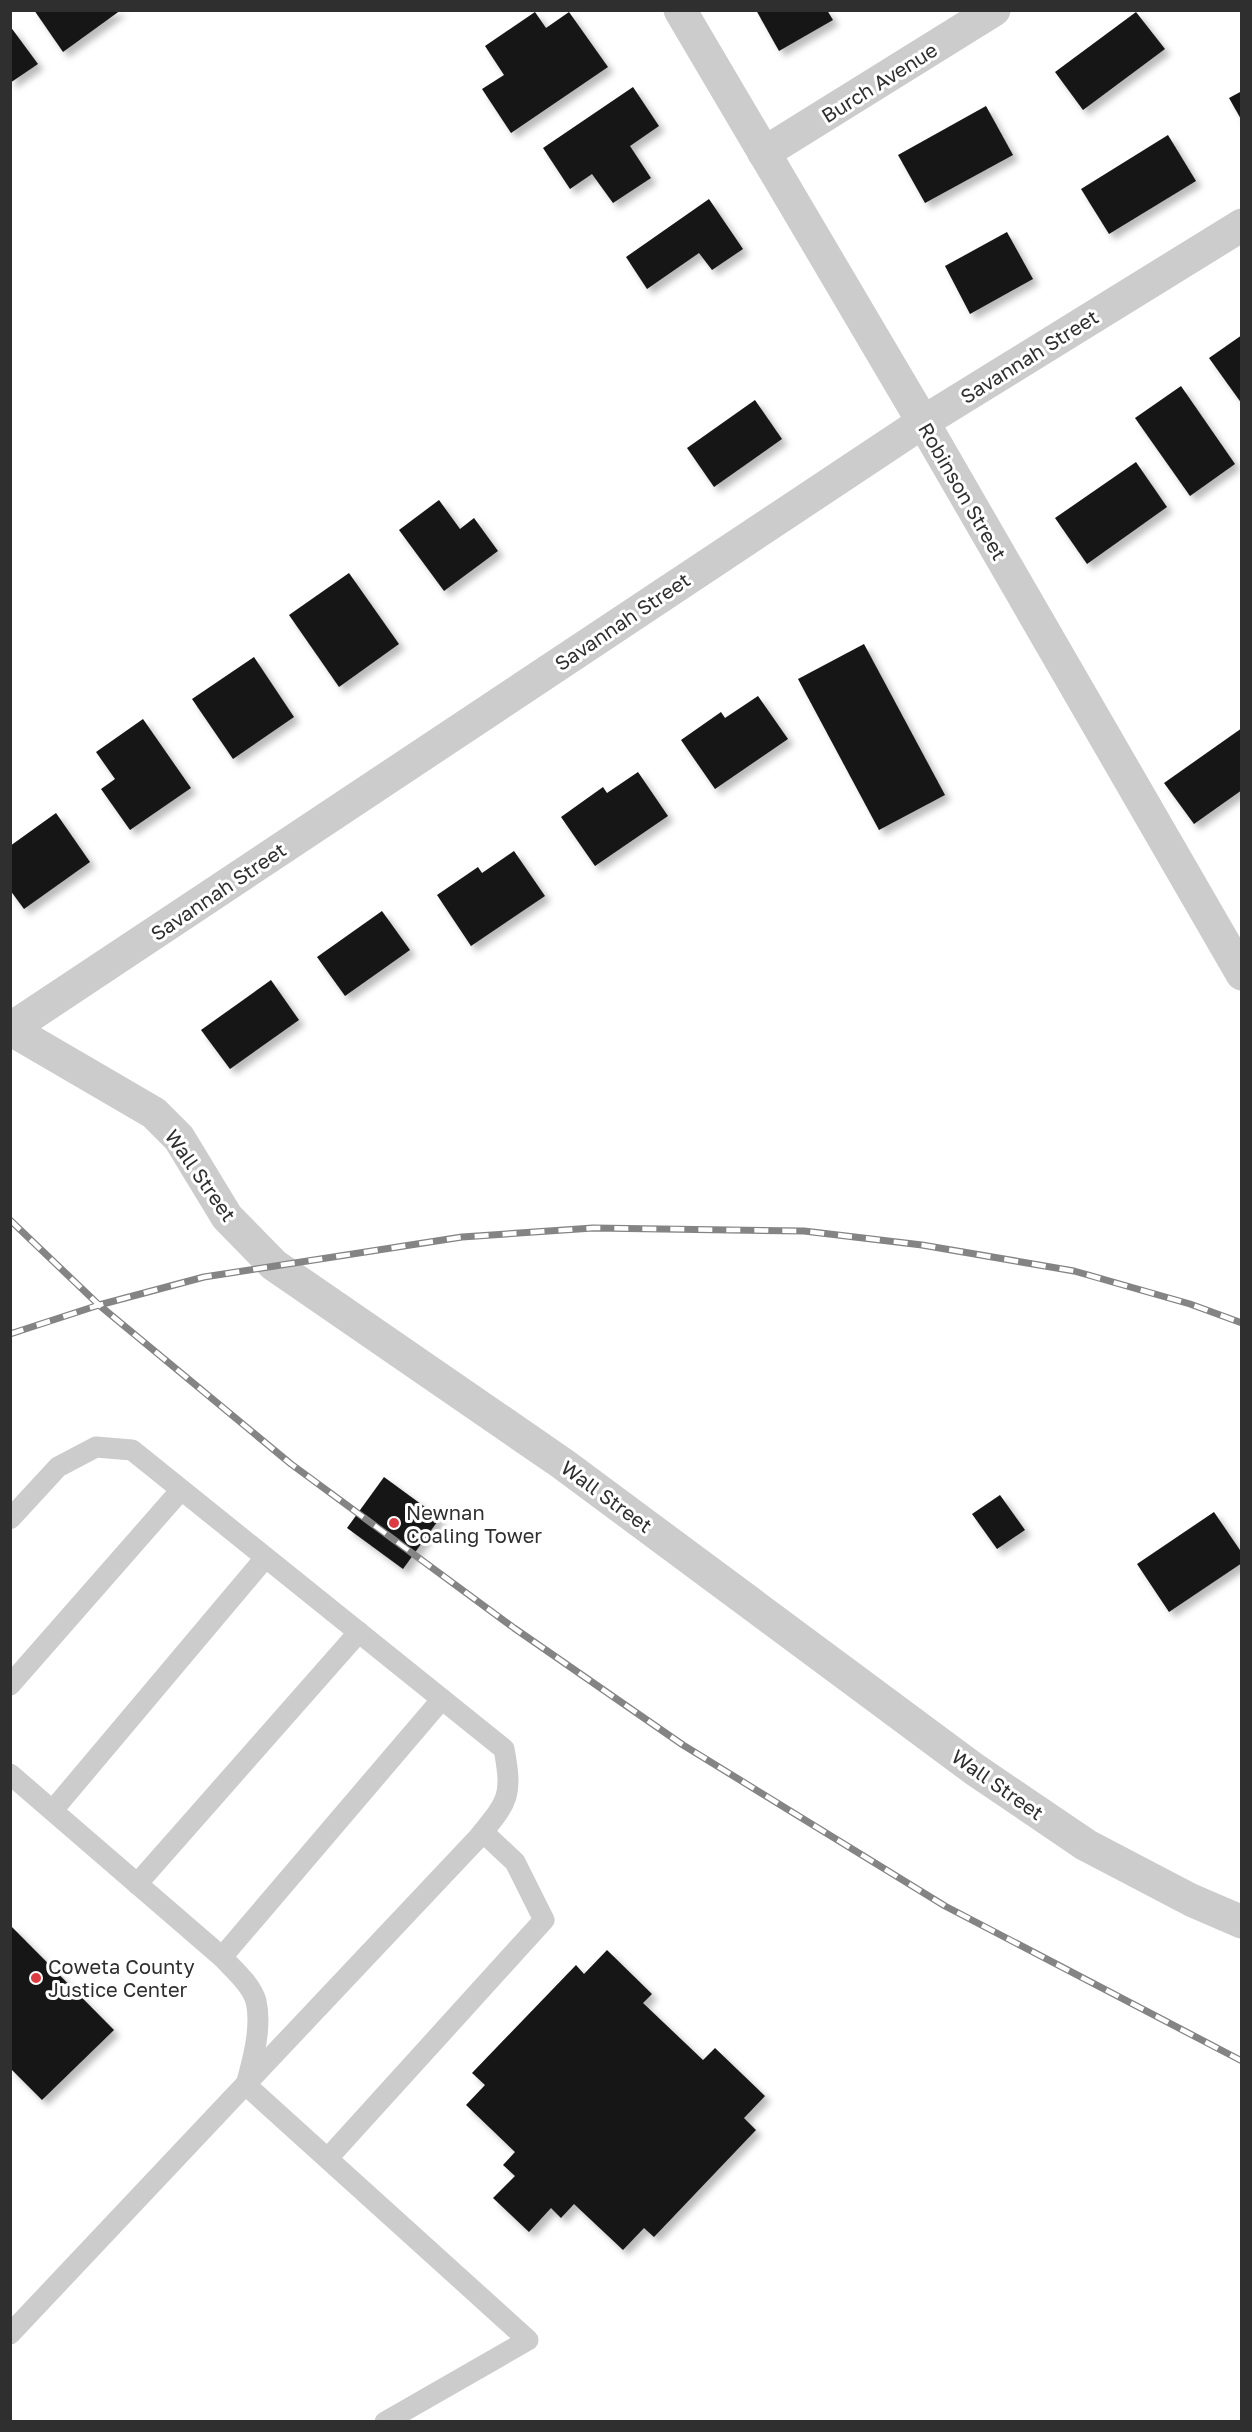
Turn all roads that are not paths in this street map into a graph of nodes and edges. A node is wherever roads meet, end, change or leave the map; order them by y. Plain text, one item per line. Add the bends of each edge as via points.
1 (680, 10) edge
2 (994, 10) edge
3 (765, 153) junction
4 (1242, 225) edge
5 (923, 422) junction
6 (1242, 974) edge
7 (10, 1029) edge
8 (181, 1490) junction
9 (10, 1519) edge
10 (265, 1558) junction
11 (359, 1632) junction
12 (10, 1685) edge
13 (442, 1699) junction
14 (10, 1773) edge
15 (52, 1810) junction
16 (483, 1832) junction
17 (137, 1884) junction
18 (1242, 1922) edge
19 (222, 1957) junction
20 (246, 2085) junction
21 (328, 2158) junction
22 (10, 2334) edge
23 (386, 2421) edge

1 - 3 street, Robinson Street
2 - 3 street, Burch Avenue
3 - 5 street, Robinson Street
4 - 5 street, Savannah Street
5 - 6 street, Robinson Street
5 - 7 street, Savannah Street
7 - 18 street, Wall Street via 154,1113 179,1138 227,1217 274,1265 563,1464 974,1769 1086,1845
8 - 9 lane via 132,1450 96,1447 58,1467
8 - 10 lane
8 - 12 lane
10 - 11 lane
10 - 15 lane
11 - 13 lane
11 - 17 lane
13 - 16 lane via 504,1749 509,1794
13 - 19 lane
14 - 15 lane
15 - 17 lane
16 - 20 lane
16 - 21 lane via 515,1862 544,1920
17 - 19 lane
19 - 20 lane via 244,1980 256,2001 256,2032
20 - 21 lane
20 - 22 lane
21 - 23 lane via 528,2340

